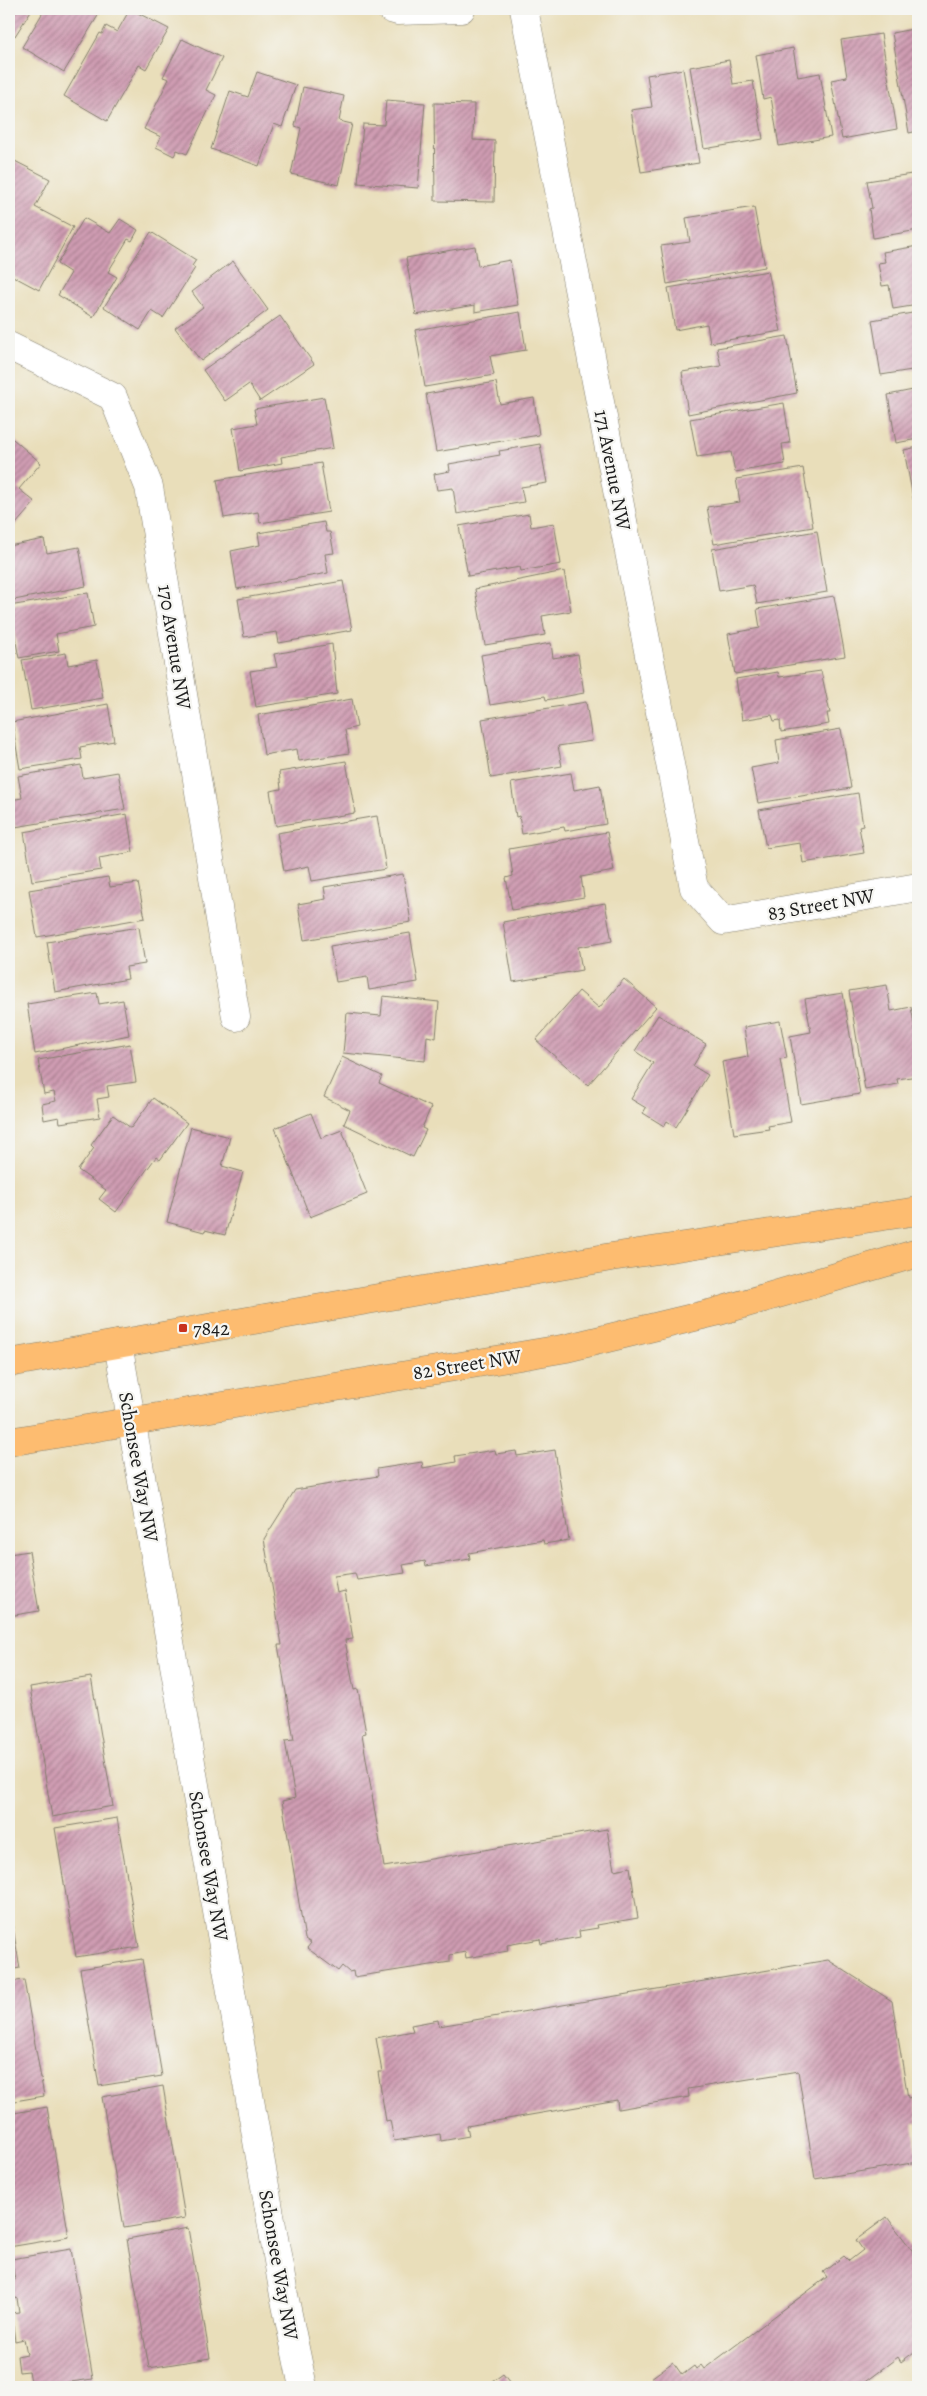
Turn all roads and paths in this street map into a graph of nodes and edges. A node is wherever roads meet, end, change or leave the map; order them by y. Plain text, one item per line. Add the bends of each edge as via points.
1 (391, 9) edge
2 (461, 9) edge
3 (524, 9) edge
4 (9, 346) edge
5 (918, 887) edge
6 (723, 921) joint
7 (236, 1017) dead end
8 (918, 1211) edge
9 (918, 1253) edge
10 (118, 1344) junction
11 (9, 1363) edge
12 (132, 1420) junction
13 (9, 1442) edge
14 (303, 2387) edge

1 - 2 street
3 - 6 street, 171 Avenue NW via 694,888
4 - 7 street, 170 Avenue NW via 113,396 149,487
5 - 6 street, 83 Street NW
8 - 10 main road via 601,1259
9 - 12 main road, 82 Street NW via 716,1312 567,1348
10 - 11 main road
10 - 12 street, Schonsee Way NW
12 - 13 main road, 82 Street NW
12 - 14 street, Schonsee Way NW via 284,2295

